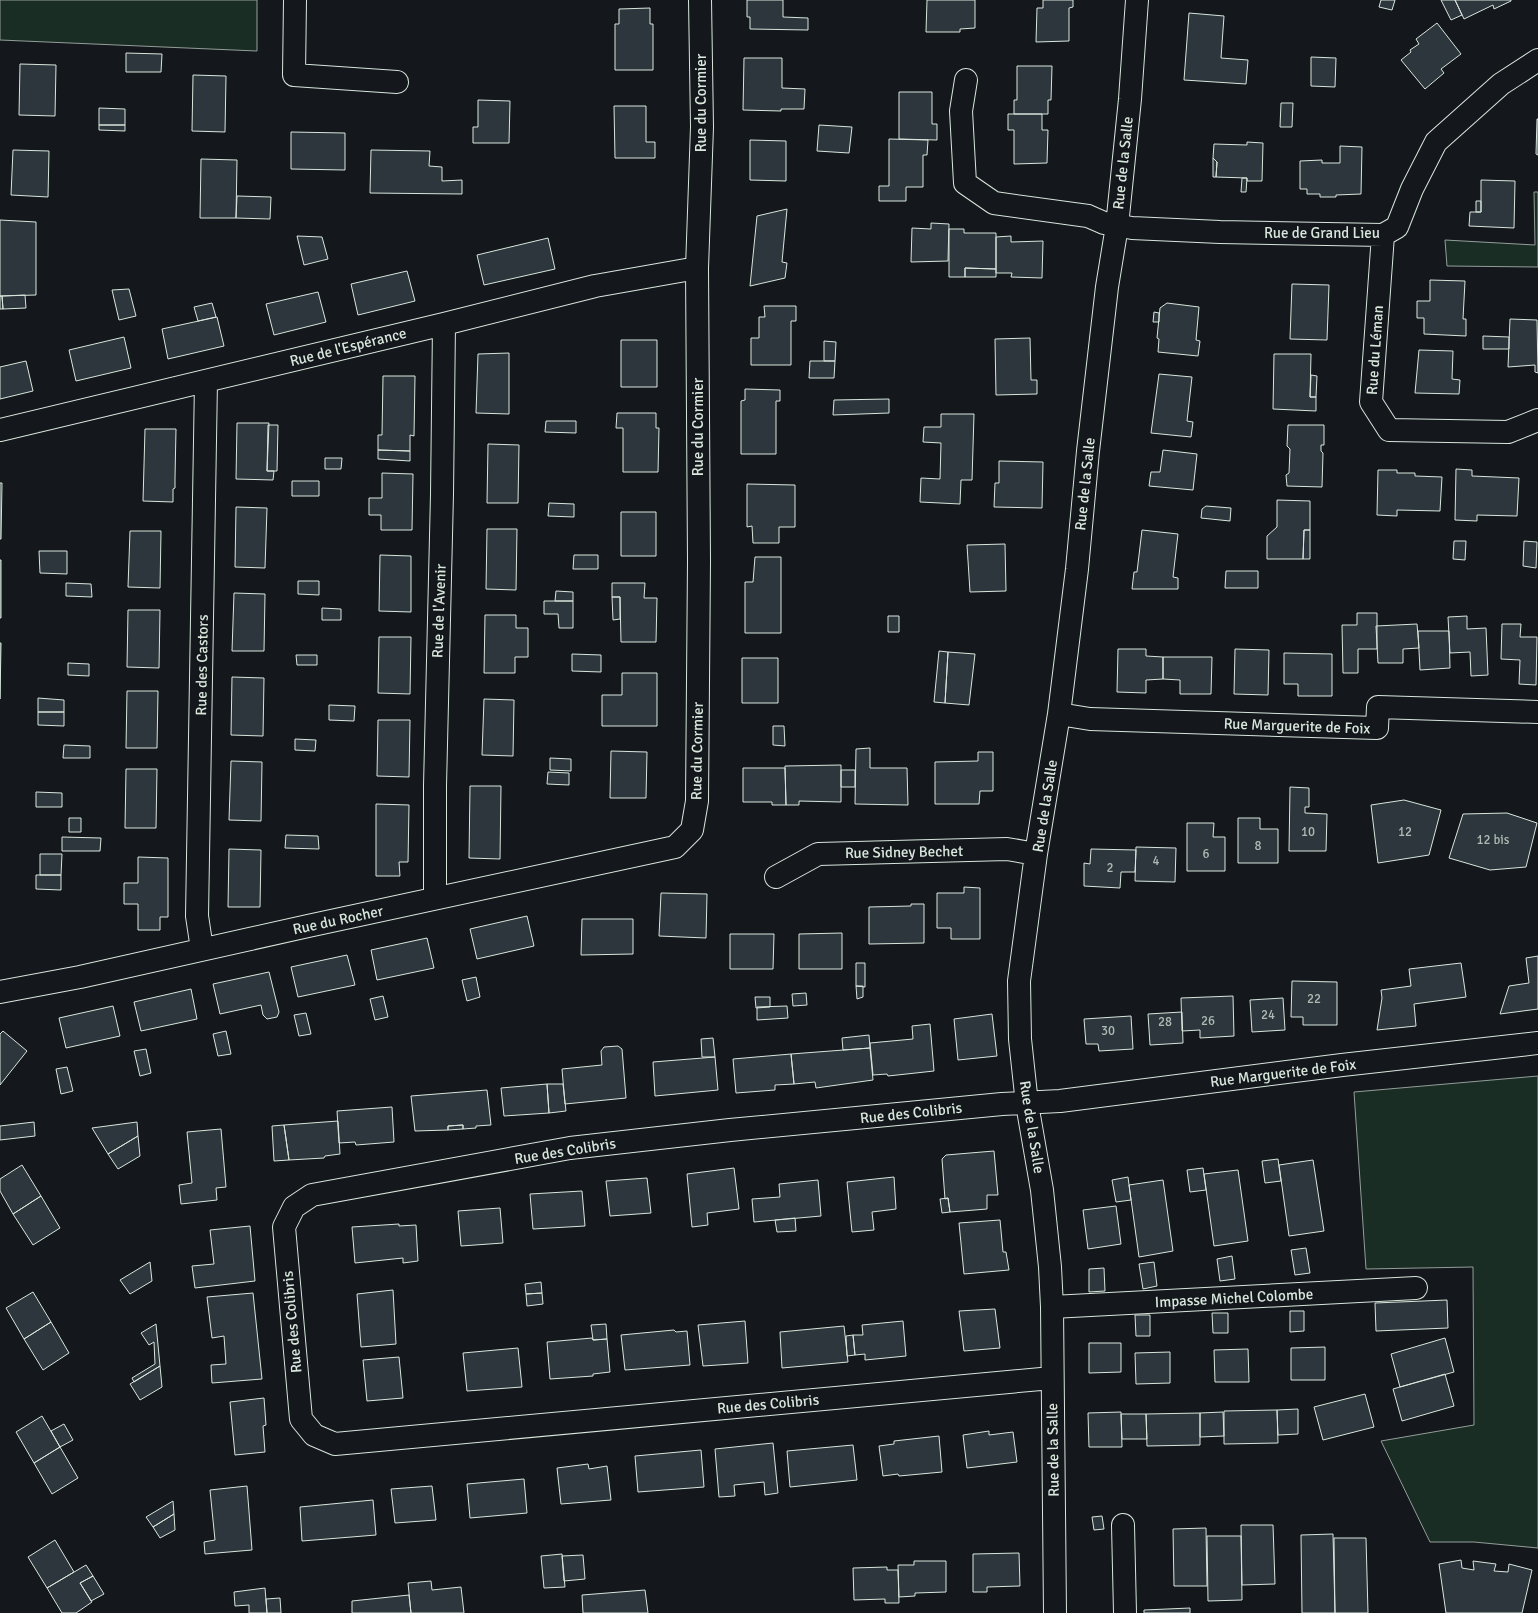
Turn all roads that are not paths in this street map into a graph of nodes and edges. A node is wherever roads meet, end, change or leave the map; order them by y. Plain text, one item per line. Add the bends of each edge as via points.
1 (295, 0) edge
2 (700, 0) edge
3 (1137, 0) edge
4 (1538, 60) edge
5 (966, 80) dead end
6 (397, 82) dead end
7 (1117, 226) junction
8 (1383, 235) junction
9 (697, 268) junction
10 (444, 324) junction
11 (206, 381) junction
12 (1538, 420) edge
13 (0, 430) edge
14 (1538, 712) edge
15 (1059, 714) junction
16 (675, 847) joint
17 (1036, 854) junction
18 (776, 877) dead end
19 (435, 898) junction
20 (202, 949) junction
21 (0, 992) edge
22 (1538, 1043) edge
23 (1027, 1104) junction
24 (1416, 1288) dead end
25 (1052, 1308) junction
26 (1052, 1378) junction
27 (1123, 1525) dead end
28 (1055, 1613) edge
29 (1125, 1613) edge

1 - 6 street via 294,75
2 - 9 street, Rue du Cormier via 702,127
3 - 7 street, Rue de la Salle
4 - 8 street, Rue de Grand Lieu via 1501,84 1436,142 1412,189 1397,227
5 - 7 street, Rue de Grand Lieu via 961,111 965,183 994,202 1088,216
7 - 8 street, Rue de Grand Lieu via 1220,232
7 - 15 street, Rue de la Salle via 1088,452
8 - 12 street, Rue du Léman via 1371,402 1389,430 1508,432
9 - 10 street, Rue de l'Espérance via 595,286
9 - 16 street, Rue du Cormier via 697,801 692,830
10 - 11 street, Rue de l'Espérance
10 - 19 street, Rue de l'Avenir via 434,786
11 - 13 street, Rue de l'Espérance
11 - 20 street, Rue des Castors via 197,916
14 - 15 street, Rue Marguerite de Foix via 1378,706 1377,728 1090,720
15 - 17 street, Rue de la Salle
16 - 19 street, Rue du Rocher
17 - 18 street, Rue Sidney Bechet via 1007,849 818,854
17 - 23 street, Rue de la Salle via 1019,981 1020,1039
19 - 20 street, Rue du Rocher
20 - 21 street, Rue du Rocher via 80,978
22 - 23 street, Rue Marguerite de Foix
23 - 25 street, Rue de la Salle via 1042,1190
23 - 26 street, Rue des Colibris via 1002,1104 730,1130 570,1148 312,1196 294,1207 284,1227 300,1419 314,1435 335,1444
24 - 25 street, Impasse Michel Colombe
25 - 26 street, Rue de la Salle
26 - 28 street, Rue de la Salle
27 - 29 street

